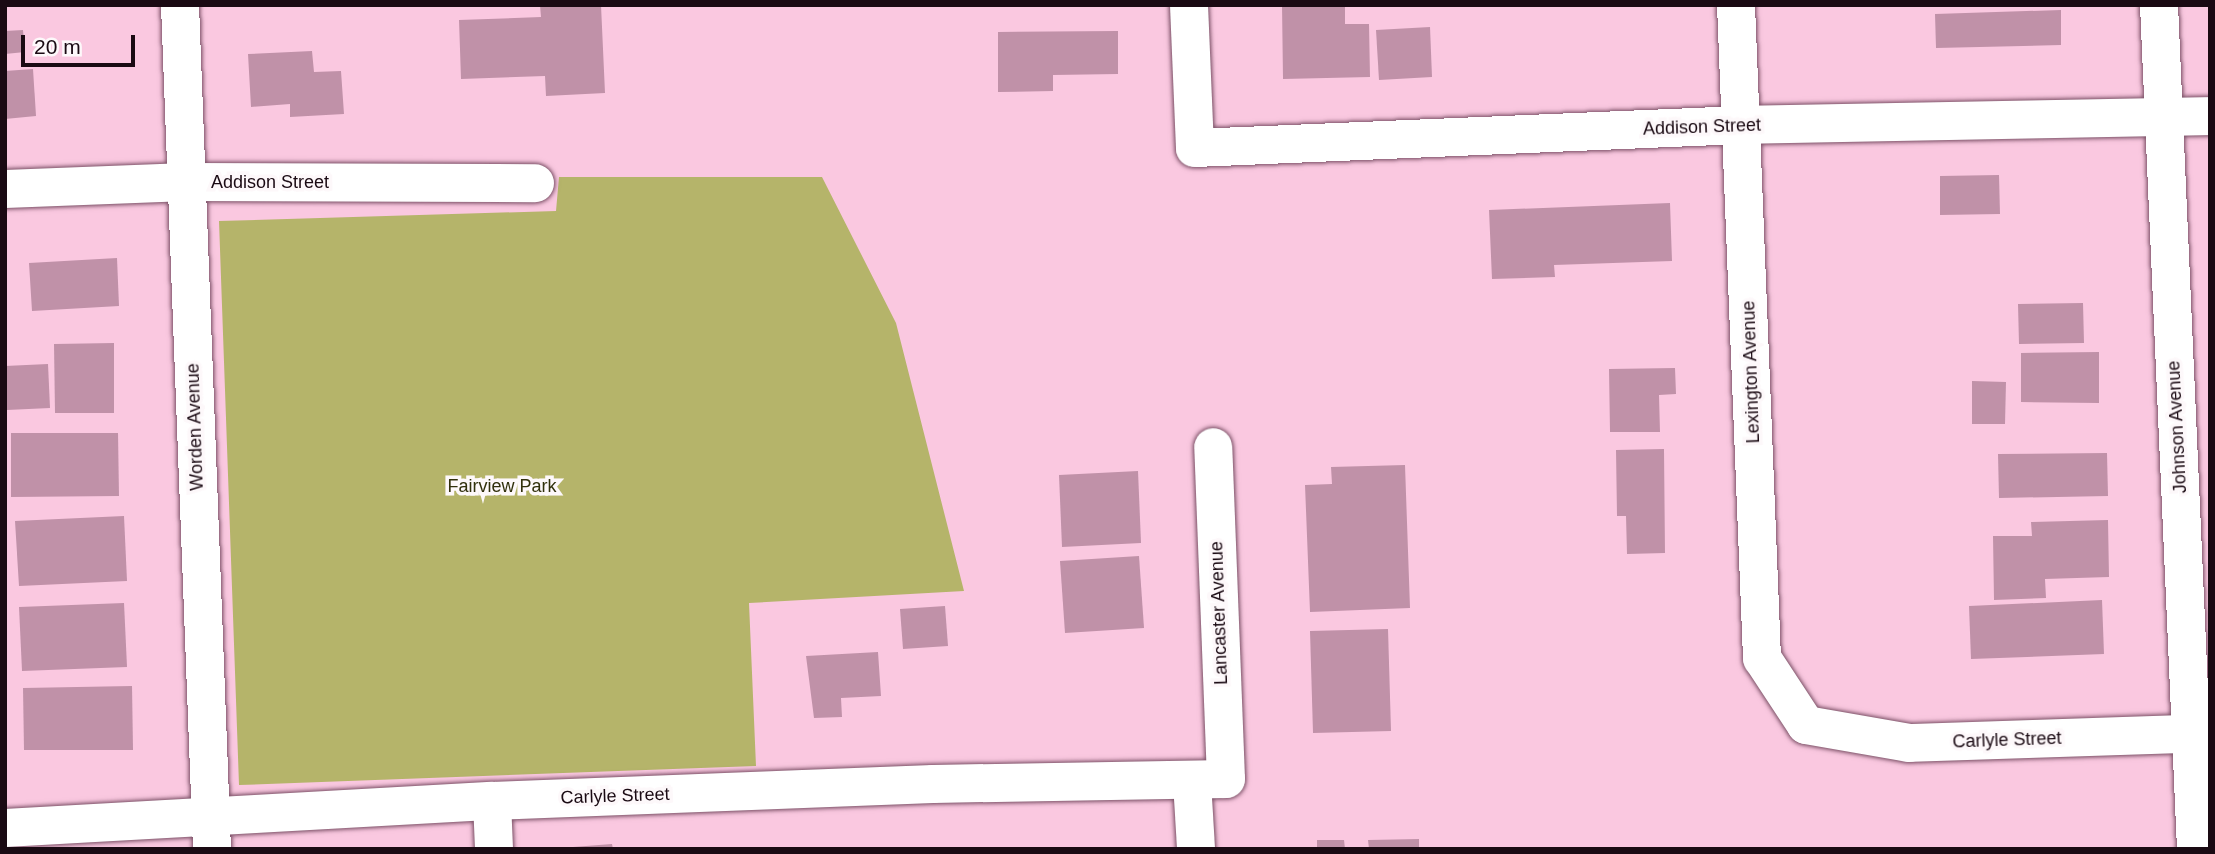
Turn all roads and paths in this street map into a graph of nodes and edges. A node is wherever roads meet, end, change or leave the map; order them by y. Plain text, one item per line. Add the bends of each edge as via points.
1 (180, 5) edge
2 (1189, 5) edge
3 (1736, 5) edge
4 (2159, 5) edge
5 (2210, 116) edge
6 (2162, 118) junction
7 (1742, 125) junction
8 (187, 182) junction
9 (535, 183) dead end
10 (5, 188) edge
11 (1213, 447) dead end
12 (1806, 724) joint
13 (2200, 733) edge
14 (1209, 780) junction
15 (492, 801) junction
16 (5, 828) edge
17 (211, 832) edge
18 (494, 849) edge
19 (1196, 849) edge
20 (2196, 849) edge

1 - 8 street, Worden Avenue
2 - 7 street, Addison Street via 1195,148
3 - 7 street, Lexington Avenue
4 - 6 street, Johnson Avenue
5 - 6 street, Addison Street
6 - 7 street, Addison Street
6 - 13 street, Johnson Avenue
7 - 12 street, Lexington Avenue via 1762,658
8 - 9 street, Addison Street
8 - 10 street, Addison Street
8 - 17 street, Worden Avenue
11 - 14 street, Lancaster Avenue
12 - 13 street, Carlyle Street via 1909,743
13 - 20 street, Johnson Avenue
14 - 15 street, Carlyle Street via 933,784
14 - 19 street, Lancaster Avenue
15 - 17 street, Carlyle Street
15 - 18 street
16 - 17 street, Carlyle Street

